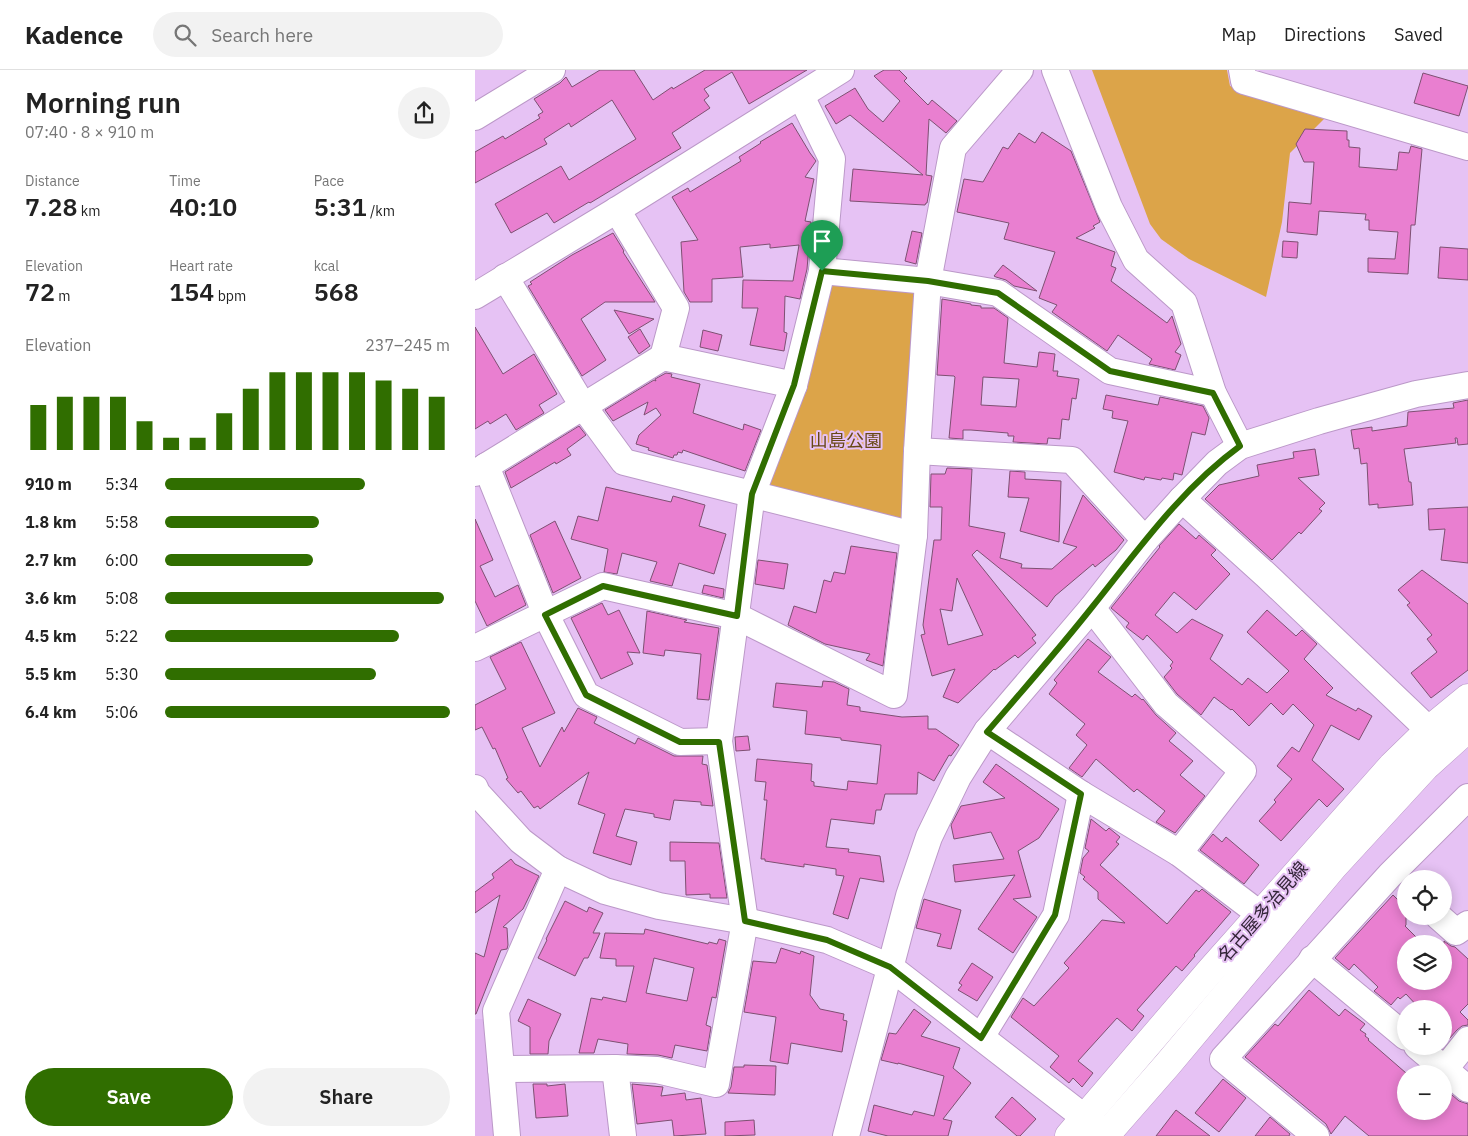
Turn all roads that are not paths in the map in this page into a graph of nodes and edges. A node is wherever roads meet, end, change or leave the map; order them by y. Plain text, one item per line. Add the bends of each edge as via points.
1 (552, 70) edge
2 (841, 70) edge
3 (1020, 70) edge
4 (1055, 70) edge
5 (1242, 70) edge
6 (801, 96) junction
7 (475, 116) edge
8 (1468, 147) edge
9 (617, 210) junction
10 (822, 271) junction
11 (505, 277) junction
12 (928, 281) junction
13 (475, 296) edge
14 (663, 357) junction
15 (794, 385) junction
16 (1468, 385) edge
17 (1213, 393) junction
18 (583, 406) junction
19 (1240, 446) junction
20 (917, 451) junction
21 (481, 470) edge
22 (752, 494) junction
23 (1182, 499) junction
24 (914, 535) junction
25 (1145, 540) junction
26 (1092, 608) junction
27 (545, 615) junction
28 (737, 616) junction
29 (475, 648) edge
30 (1468, 698) edge
31 (1468, 728) edge
32 (1429, 730) junction
33 (987, 732) junction
34 (719, 742) junction
35 (476, 792) edge
36 (1081, 794) junction
37 (1468, 797) edge
38 (1179, 853) junction
39 (558, 869) junction
40 (1408, 870) edge
41 (1397, 883) edge
42 (1261, 915) junction
43 (745, 921) junction
44 (1468, 924) edge
45 (1448, 925) edge
46 (1312, 959) junction
47 (890, 967) junction
48 (486, 1012) edge
49 (1397, 1030) edge
50 (981, 1038) junction
51 (1468, 1040) edge
52 (1428, 1055) edge
53 (1440, 1065) edge
54 (1448, 1065) edge
55 (615, 1068) junction
56 (501, 1069) junction
57 (1452, 1075) edge
58 (1468, 1089) edge
59 (1077, 1126) edge
60 (1106, 1135) edge
61 (507, 1136) edge
62 (623, 1136) edge
63 (846, 1136) edge
64 (1316, 1136) edge

1 - 7 street
2 - 6 street
3 - 12 street via 953,148
4 - 17 street via 1109,207 1135,260 1184,303
5 - 8 street via 1244,81
6 - 9 street
6 - 10 street via 832,158
9 - 11 street
9 - 14 street via 676,308
10 - 12 street
10 - 15 street
11 - 13 street
11 - 18 street
12 - 17 street via 998,293 1110,371
12 - 20 street
14 - 15 street
14 - 18 street
15 - 22 street
16 - 19 street via 1416,394
17 - 19 street
18 - 21 street
18 - 22 street via 624,462
19 - 23 street via 1217,463
20 - 24 street
20 - 25 street via 1072,460
21 - 27 street
22 - 24 street
22 - 28 street
23 - 25 street
23 - 32 street
24 - 28 street via 894,695
25 - 26 street
26 - 33 street
26 - 38 street via 1166,704 1243,772
27 - 28 street via 603,586
27 - 29 street
27 - 34 street via 586,695 680,742
28 - 34 street
30 - 32 main road, 名古屋多治見線
31 - 60 main road, 名古屋多治見線 via 1425,767 1333,867
32 - 42 main road, 名古屋多治見線 via 1385,773
33 - 36 street
33 - 47 street via 958,777 929,837
34 - 43 street
35 - 39 street via 521,841
36 - 38 street
36 - 50 street via 1055,915
37 - 40 street
38 - 42 street
39 - 43 street via 605,891 659,906
39 - 48 street
41 - 46 street
42 - 59 main road, 名古屋多治見線
43 - 47 street via 827,940
43 - 55 street via 716,1084 657,1070
44 - 45 street via 1456,932
46 - 49 street
46 - 64 street via 1223,1059
47 - 50 street
47 - 63 street
48 - 56 street
50 - 59 street
51 - 54 street
52 - 53 street
55 - 56 street
55 - 62 street
56 - 61 street
57 - 58 street
59 - 60 street

